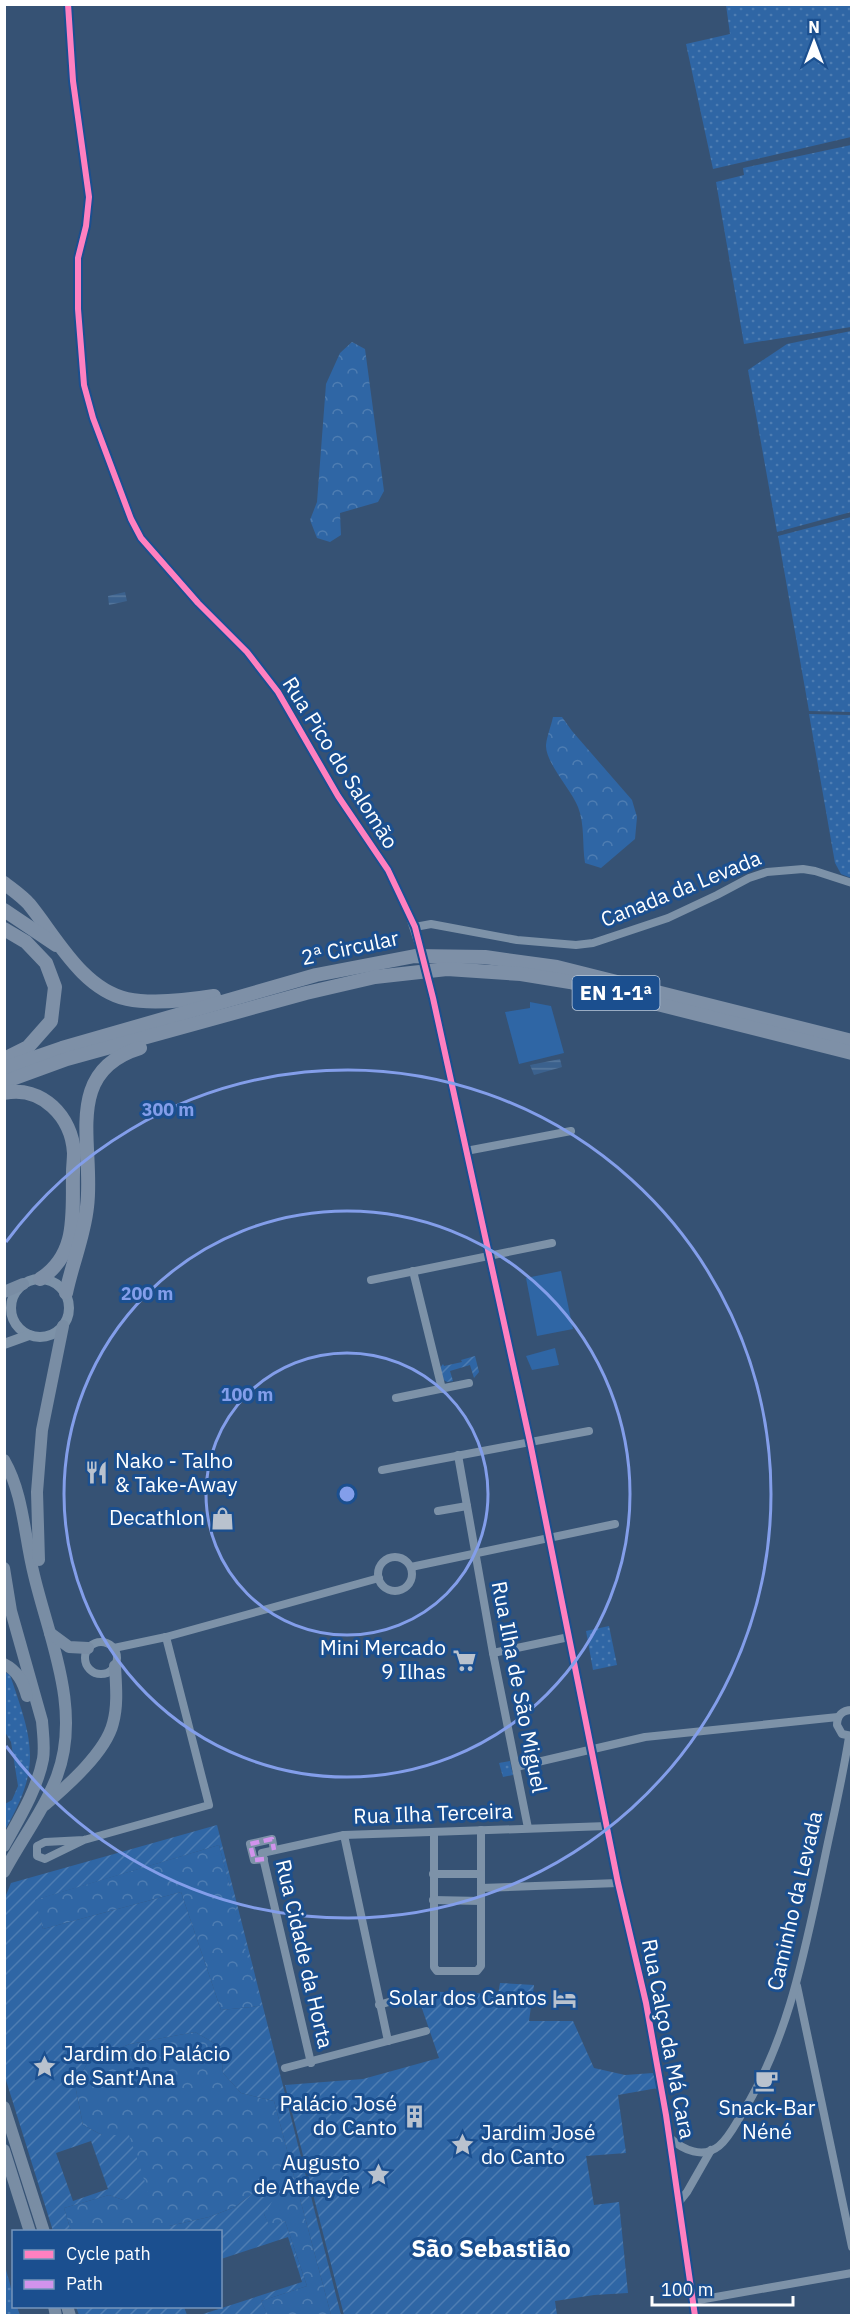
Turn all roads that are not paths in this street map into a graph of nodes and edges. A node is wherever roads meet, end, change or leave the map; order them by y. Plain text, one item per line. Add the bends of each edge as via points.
1 (68, 4) edge
2 (4, 883) edge
3 (852, 883) edge
4 (4, 910) edge
5 (415, 927) junction
6 (4, 928) edge
7 (68, 953) junction
8 (292, 982) junction
9 (279, 1001) junction
10 (852, 1041) edge
11 (852, 1053) edge
12 (4, 1059) edge
13 (4, 1068) edge
14 (4, 1082) edge
15 (4, 1093) edge
16 (571, 1131) dead end
17 (466, 1151) junction
18 (552, 1243) dead end
19 (489, 1256) junction
20 (413, 1271) junction
21 (40, 1279) junction
22 (371, 1280) dead end
23 (23, 1284) junction
24 (4, 1292) edge
25 (66, 1293) junction
26 (10, 1310) junction
27 (4, 1325) edge
28 (63, 1326) junction
29 (29, 1335) junction
30 (4, 1344) edge
31 (469, 1383) dead end
32 (442, 1389) junction
33 (396, 1398) dead end
34 (588, 1431) dead end
35 (530, 1442) junction
36 (458, 1455) junction
37 (4, 1460) edge
38 (382, 1470) dead end
39 (467, 1506) junction
40 (438, 1511) dead end
41 (615, 1524) dead end
42 (548, 1538) junction
43 (476, 1554) junction
44 (411, 1567) junction
45 (4, 1568) edge
46 (379, 1578) junction
47 (42, 1604) junction
48 (50, 1633) junction
49 (166, 1637) junction
50 (569, 1637) junction
51 (141, 1643) junction
52 (88, 1648) junction
53 (114, 1648) junction
54 (493, 1653) junction
55 (4, 1664) edge
56 (116, 1664) junction
57 (852, 1710) edge
58 (838, 1717) junction
59 (850, 1736) edge
60 (592, 1749) junction
61 (43, 1759) junction
62 (516, 1767) junction
63 (41, 1807) junction
64 (607, 1826) junction
65 (528, 1828) junction
66 (481, 1830) junction
67 (434, 1832) junction
68 (344, 1835) junction
69 (84, 1840) junction
70 (4, 1846) edge
71 (274, 1850) junction
72 (263, 1856) junction
73 (4, 1872) edge
74 (434, 1874) junction
75 (481, 1874) junction
76 (618, 1884) junction
77 (481, 1888) junction
78 (433, 1900) junction
79 (481, 1901) junction
80 (797, 1985) junction
81 (405, 1997) dead end
82 (379, 2005) junction
83 (426, 2031) dead end
84 (388, 2041) junction
85 (311, 2063) junction
86 (285, 2068) dead end
87 (4, 2107) edge
88 (669, 2138) junction
89 (4, 2150) edge
90 (711, 2150) junction
91 (679, 2202) junction
92 (29, 2230) edge
93 (43, 2230) edge
94 (852, 2247) edge
95 (852, 2273) edge
96 (693, 2301) junction
97 (695, 2316) edge

1 - 5 street, Rua Pico do Salomão via 73,81 89,197 78,258 78,309 84,385 93,418 141,538 247,652 278,692 338,796 388,870
2 - 7 highway via 27,902
3 - 5 street, Canada da Levada via 815,871 767,872 668,918 613,938 576,945 517,940 431,924
4 - 7 highway
5 - 17 street, Rua Pico do Salomão, bridge
6 - 12 highway via 26,942 46,963 55,987 51,1021 28,1047
7 - 8 highway via 93,982 108,992 138,1000 198,998
8 - 10 highway, 2ª Circular / EN 1-1ª via 415,956 520,961
8 - 13 highway, 2ª Circular / EN 1-1ª
9 - 11 highway, 2ª Circular / EN 1-1ª via 375,977 425,970 479,969 570,982
9 - 14 highway, 2ª Circular / EN 1-1ª via 67,1059
9 - 25 highway via 263,1011 125,1052 101,1072 88,1101 88,1206
15 - 21 highway via 28,1092 51,1104 61,1114 72,1141 72,1229 56,1267
16 - 17 street
17 - 19 street, Rua Pico do Salomão
18 - 19 street
19 - 20 street
19 - 35 street, Rua Pico do Salomão
20 - 22 street
20 - 32 street
21 - 23 street
21 - 25 street
23 - 24 main road
23 - 26 street via 13,1296
25 - 28 street via 69,1311
26 - 27 street
26 - 29 street via 16,1325
28 - 29 street via 52,1335
28 - 47 main road via 42,1430 37,1492
29 - 30 street
31 - 32 street
32 - 33 street
34 - 35 street
35 - 36 street
35 - 42 street, Rua Calço da Má Cara
36 - 38 street
36 - 39 street, Rua Ilha de São Miguel
37 - 47 main road via 13,1475
39 - 40 street
39 - 43 street, Rua Ilha de São Miguel
41 - 42 street
42 - 43 street
42 - 50 street, Rua Calço da Má Cara
43 - 44 street
43 - 54 street, Rua Ilha de São Miguel
44 - 46 street via 400,1557 392,1557 382,1562
44 - 46 street via 409,1583 401,1589 390,1590
45 - 61 main road via 11,1611 42,1721
46 - 49 street
47 - 48 main road
48 - 52 main road via 69,1647
48 - 63 main road via 66,1716 57,1775
49 - 51 street
49 - 69 street via 209,1805
50 - 54 street
50 - 60 street, Rua Calço da Má Cara
51 - 53 street
51 - 56 street
52 - 53 street via 104,1642
52 - 56 street via 85,1660 92,1672 105,1674
53 - 56 street
54 - 62 street, Rua Ilha de São Miguel
55 - 61 main road via 16,1671 23,1682
56 - 63 main road via 115,1713 108,1736 94,1757
57 - 58 street
58 - 59 street via 838,1728
58 - 60 street via 645,1737
59 - 80 street, Caminho da Levada
60 - 62 street
60 - 64 street, Rua Calço da Má Cara
61 - 70 main road via 33,1792
62 - 65 street, Rua Ilha de São Miguel
63 - 73 main road
64 - 65 street, Rua Ilha Terceira
64 - 76 street, Rua Calço da Má Cara
65 - 66 street, Rua Ilha Terceira
66 - 67 street, Rua Ilha Terceira
66 - 75 street
67 - 68 street, Rua Ilha Terceira
67 - 74 street
68 - 71 street, Rua Ilha Terceira
68 - 82 street
69 - 69 street via 45,1842 36,1846 37,1856 45,1859
71 - 72 street, Rua Ilha Terceira
71 - 72 street via 272,1839 250,1844 254,1860
72 - 85 street, Rua Cidade da Horta
74 - 75 street
74 - 78 street
75 - 77 street
76 - 77 street
76 - 88 street, Rua Calço da Má Cara via 646,2003
77 - 79 street
78 - 79 street
78 - 79 street via 435,1970 480,1970
80 - 90 street, Caminho da Levada via 747,2105 730,2134
80 - 94 street
81 - 82 street
82 - 84 street
83 - 84 street
84 - 85 street
85 - 86 street
87 - 93 main road
88 - 90 street via 692,2152
88 - 91 street, Rua Calço da Má Cara
89 - 92 main road
90 - 91 street, Caminho da Levada
91 - 96 street, Rua Calço da Má Cara
95 - 96 street
96 - 97 street, Rua Calço da Má Cara

